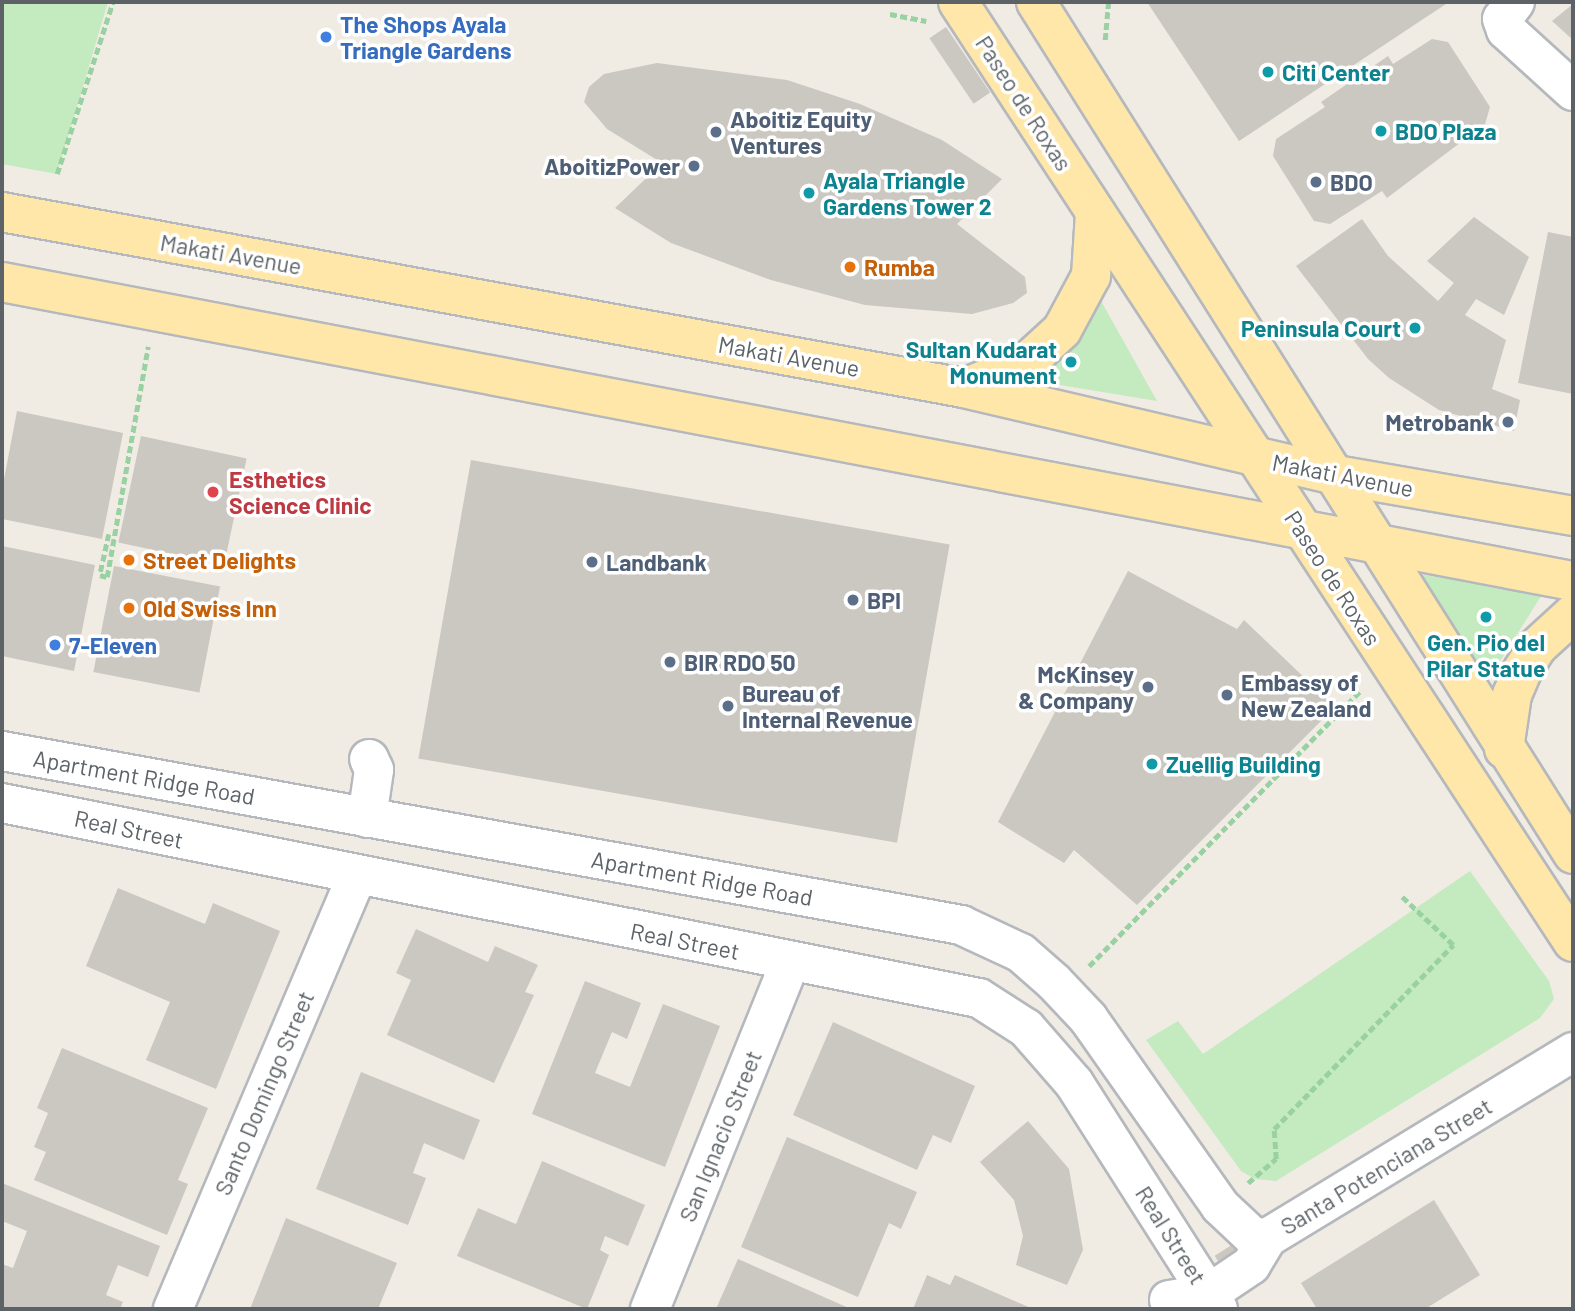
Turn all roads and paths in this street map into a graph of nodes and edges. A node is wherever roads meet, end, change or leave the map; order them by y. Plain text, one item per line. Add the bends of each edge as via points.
1 (113, 2) edge
2 (1036, 2) edge
3 (1108, 2) edge
4 (1515, 2) edge
5 (945, 12) edge
6 (890, 14) dead end
7 (1105, 41) dead end
8 (1573, 91) edge
9 (57, 174) dead end
10 (2, 212) edge
11 (1095, 213) junction
12 (2, 282) edge
13 (156, 312) junction
14 (964, 388) junction
15 (1255, 458) junction
16 (1336, 475) junction
17 (1573, 516) edge
18 (1300, 529) junction
19 (109, 534) dead end
20 (1380, 544) junction
21 (1573, 581) edge
22 (1573, 614) edge
23 (1359, 692) dead end
24 (1504, 749) junction
25 (2, 751) edge
26 (369, 759) dead end
27 (2, 803) edge
28 (367, 818) junction
29 (1573, 854) edge
30 (356, 877) junction
31 (1400, 895) dead end
32 (1573, 942) edge
33 (790, 962) junction
34 (1063, 992) junction
35 (1573, 1052) edge
36 (1248, 1183) dead end
37 (1254, 1234) junction
38 (1189, 1262) junction
39 (1213, 1302) edge
40 (1163, 1305) edge
41 (173, 1309) edge
42 (650, 1309) edge

1 - 9 path
2 - 16 main road
3 - 7 path
4 - 8 street via 1502,19 1506,30
5 - 6 path
5 - 11 main road, Paseo de Roxas
10 - 14 main road, Makati Avenue
11 - 14 main road via 1091,276 1062,330 1025,364
11 - 15 main road, Paseo de Roxas
12 - 13 main road
13 - 18 main road
13 - 19 path via 107,577 100,575
14 - 15 main road, Makati Avenue
15 - 16 main road, Makati Avenue
15 - 18 main road, Paseo de Roxas
16 - 17 main road, Makati Avenue
16 - 20 main road
18 - 20 main road
18 - 32 main road, Paseo de Roxas
20 - 21 main road
20 - 24 main road
22 - 24 main road via 1537,648 1522,671 1506,722
23 - 34 path
24 - 29 main road
25 - 28 street, Apartment Ridge Road
26 - 28 street via 374,770
27 - 30 street, Real Street
28 - 34 street, Apartment Ridge Road via 961,925 1021,953
30 - 33 street, Real Street
30 - 41 street, Santo Domingo Street
31 - 36 path via 1453,945 1275,1129 1276,1159
33 - 38 street, Real Street via 979,999 1026,1028 1074,1083
33 - 42 street, San Ignacio Street
34 - 37 street, Apartment Ridge Road via 1088,1018
35 - 37 street, Santa Potenciana Street
37 - 38 street, Santa Potenciana Street
37 - 39 street, Santa Potenciana Street via 1251,1265
38 - 39 street, Real Street
38 - 40 street, Santa Potenciana Street
39 - 40 street, Santa Potenciana Street

